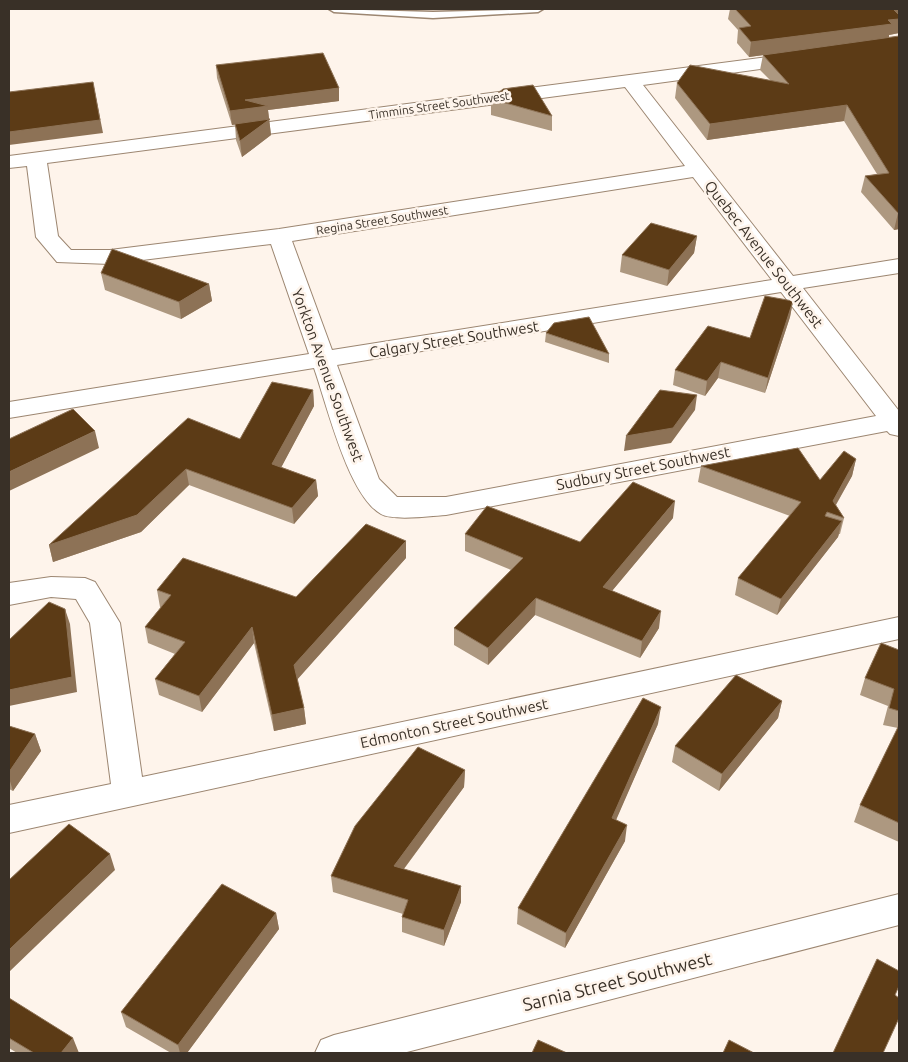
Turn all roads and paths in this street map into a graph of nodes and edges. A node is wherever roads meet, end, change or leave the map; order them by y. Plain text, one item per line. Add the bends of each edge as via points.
1 (334, 9) edge
2 (538, 9) edge
3 (373, 10) edge
4 (816, 56) edge
5 (629, 80) junction
6 (36, 158) junction
7 (9, 162) edge
8 (697, 170) junction
9 (279, 236) junction
10 (899, 266) edge
11 (788, 285) junction
12 (322, 360) junction
13 (9, 410) edge
14 (897, 424) edge
15 (390, 507) joint
16 (9, 594) edge
17 (899, 628) edge
18 (128, 793) junction
19 (9, 819) edge
20 (897, 915) edge
21 (334, 1053) edge

1 - 3 lane
2 - 3 lane via 433,14
4 - 5 street, Timmins Street Southwest
5 - 6 street, Timmins Street Southwest
5 - 8 street, Quebec Avenue Southwest
6 - 7 street, Timmins Street Southwest
6 - 9 street, Regina Street Southwest via 48,238 65,257 110,257
8 - 9 street, Regina Street Southwest
8 - 11 street, Quebec Avenue Southwest
9 - 12 street, Yorkton Avenue Southwest
10 - 11 street, Calgary Street Southwest
11 - 12 street, Calgary Street Southwest
11 - 14 street, Quebec Avenue Southwest
12 - 13 street, Calgary Street Southwest
12 - 15 street, Yorkton Avenue Southwest via 367,483
14 - 15 street, Sudbury Street Southwest via 446,506
16 - 18 street via 51,587 86,589 105,623
17 - 18 street, Edmonton Street Southwest
18 - 19 street, Edmonton Street Southwest
20 - 21 street, Sarnia Street Southwest

